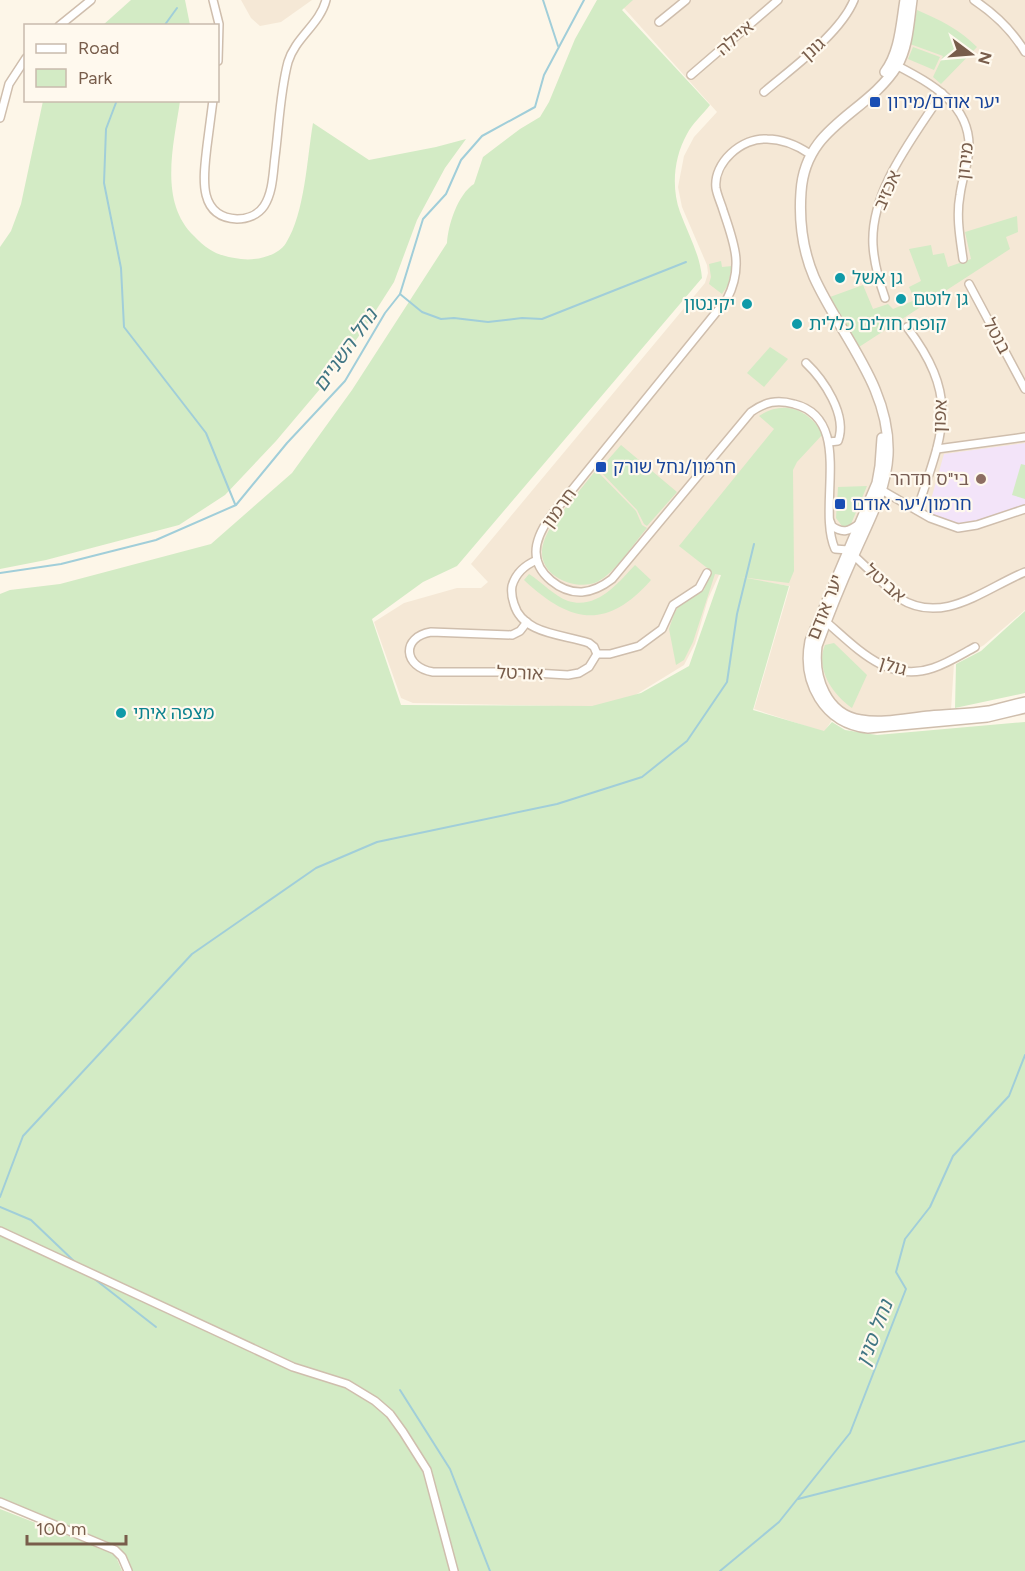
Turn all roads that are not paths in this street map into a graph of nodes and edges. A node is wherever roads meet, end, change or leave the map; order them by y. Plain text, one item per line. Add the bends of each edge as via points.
1 (91, 0) edge
2 (213, 0) edge
3 (326, 0) edge
4 (686, 0) edge
5 (778, 0) edge
6 (854, 0) edge
7 (905, 0) edge
8 (912, 0) edge
9 (974, 0) edge
10 (659, 22) dead end
11 (61, 24) edge
12 (219, 24) edge
13 (1025, 52) edge
14 (24, 61) edge
15 (895, 64) junction
16 (691, 75) dead end
17 (764, 92) dead end
18 (942, 93) junction
19 (213, 102) edge
20 (0, 118) edge
21 (810, 154) junction
22 (963, 259) dead end
23 (969, 284) dead end
24 (885, 298) dead end
25 (907, 327) dead end
26 (806, 363) dead end
27 (1025, 389) edge
28 (1025, 437) edge
29 (829, 442) junction
30 (937, 449) junction
31 (879, 488) junction
32 (1025, 509) edge
33 (918, 510) junction
34 (829, 518) junction
35 (860, 524) junction
36 (851, 553) junction
37 (537, 560) junction
38 (1025, 572) edge
39 (707, 573) dead end
40 (823, 620) junction
41 (527, 622) junction
42 (975, 647) dead end
43 (597, 654) junction
44 (1025, 702) edge
45 (1025, 708) edge
46 (0, 1231) edge
47 (0, 1502) edge
48 (128, 1571) edge
49 (454, 1571) edge

1 - 11 street
2 - 12 street
3 - 19 street via 288,61 271,190 260,211 250,217 228,218 211,207 207,198 203,177
4 - 10 street
5 - 16 street, איילה
6 - 17 street, גונן via 832,32
7 - 15 street, יער אודם
8 - 15 street, יער אודם via 909,25
9 - 13 street via 1004,24
14 - 20 street via 9,84
15 - 18 street, מירון
15 - 21 street, יער אודם
18 - 22 street, מירון via 957,108 968,134 958,210
18 - 24 street, אכזיב via 890,177 876,210 874,259
21 - 31 street, יער אודם via 801,194 805,249 814,276 872,380 882,411
21 - 37 street, חרמון via 766,138 744,145 720,166 716,188 734,245 737,273 728,299 550,517 539,539
23 - 27 street, בנטל
25 - 30 street, אפון via 923,348 939,382 942,419
26 - 29 street via 828,390 836,409 840,435 838,441
28 - 30 street
29 - 34 street
29 - 37 street via 820,420 811,411 786,402 761,405 602,586 580,592 561,587 549,579
30 - 33 street, אפון
31 - 33 street
31 - 35 street, יער אודם
31 - 36 street, יער אודם
32 - 33 street via 966,528 950,526
34 - 35 street via 832,526 844,532
34 - 36 street via 835,549
35 - 36 street, יער אודם
36 - 38 street, אביטל via 899,598 915,606 936,609 955,606
36 - 40 street, יער אודם
37 - 41 street via 520,570 512,588 515,609
39 - 43 street via 699,588 673,605 662,629 639,646
40 - 42 street, גולן via 876,663 902,673 935,668
40 - 44 street, יער אודם via 816,655 819,680 835,708 855,718 880,721 988,711
40 - 45 street, יער אודם via 808,651 810,677 820,700 846,722 875,728 987,717
41 - 43 street via 548,633 589,643
41 - 43 street, אורטל via 512,635 421,633 410,646 413,664 433,672 568,675 589,667
46 - 49 street via 293,1367 347,1384 375,1401 390,1414 427,1470
47 - 48 street via 115,1550

